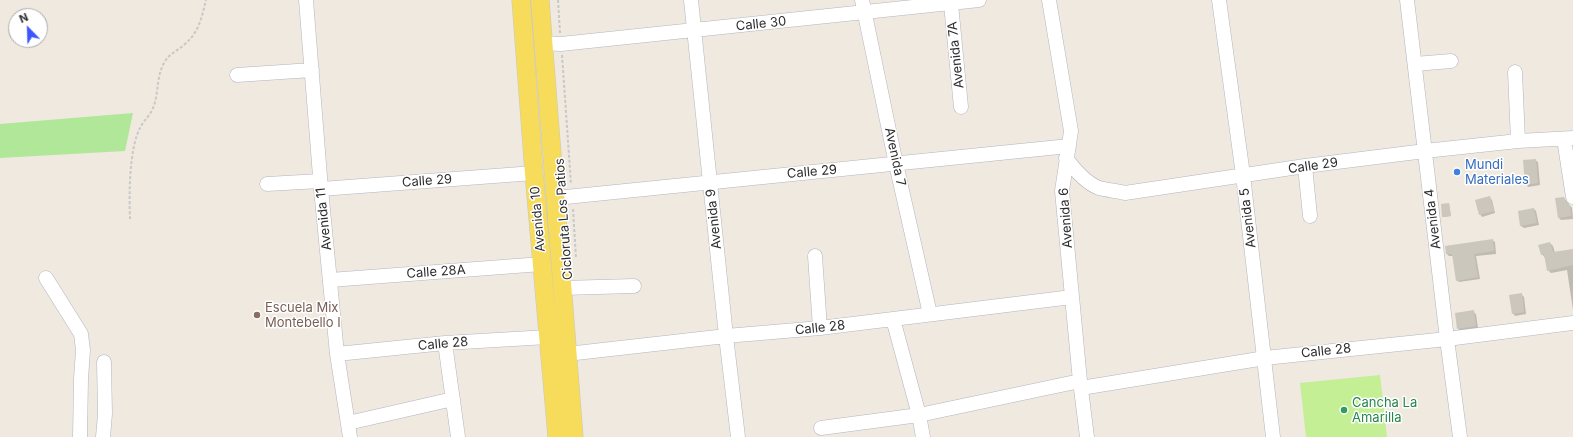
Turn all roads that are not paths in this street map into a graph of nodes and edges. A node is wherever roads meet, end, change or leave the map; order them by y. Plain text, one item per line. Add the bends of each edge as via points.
1 (306, 0) edge
2 (521, 0) edge
3 (540, 0) edge
4 (691, 0) edge
5 (979, 0) edge
6 (1050, 0) edge
7 (1219, 0) edge
8 (1407, 0) edge
9 (951, 4) junction
10 (863, 6) edge
11 (694, 31) junction
12 (552, 44) junction
13 (1451, 61) dead end
14 (1415, 64) junction
15 (312, 70) junction
16 (1515, 72) dead end
17 (237, 76) dead end
18 (961, 107) dead end
19 (1568, 138) edge
20 (1518, 141) junction
21 (1425, 151) junction
22 (1068, 152) junction
23 (896, 164) junction
24 (1305, 166) junction
25 (534, 173) junction
26 (1243, 175) junction
27 (710, 181) junction
28 (267, 184) dead end
29 (320, 185) junction
30 (564, 197) junction
31 (1573, 197) edge
32 (1310, 216) dead end
33 (815, 256) dead end
34 (542, 264) junction
35 (46, 278) dead end
36 (330, 280) junction
37 (634, 286) dead end
38 (562, 288) junction
39 (1072, 297) junction
40 (930, 314) junction
41 (893, 319) junction
42 (1573, 323) edge
43 (820, 328) junction
44 (726, 336) junction
45 (548, 337) junction
46 (1447, 339) junction
47 (445, 343) junction
48 (338, 354) junction
49 (566, 354) junction
50 (1265, 358) junction
51 (104, 362) dead end
52 (1081, 384) junction
53 (453, 399) junction
54 (919, 415) junction
55 (821, 428) dead end
56 (349, 430) edge
57 (80, 437) edge
58 (103, 437) edge
59 (458, 437) edge
60 (557, 437) edge
61 (574, 437) edge
62 (738, 437) edge
63 (923, 437) edge
64 (1087, 437) edge
65 (1273, 437) edge
66 (1460, 437) edge

1 - 15 street, Avenida 11
2 - 25 main road, Avenida 10
3 - 12 main road, Avenida 10
4 - 11 street, Avenida 9
5 - 9 street, Calle 30
6 - 22 street, Avenida 6 via 1071,131
7 - 26 street, Avenida 5
8 - 14 street, Avenida 4
9 - 10 street, Calle 30
9 - 18 street, Avenida 7A
10 - 11 street, Calle 30
10 - 23 street, Avenida 7
11 - 12 street, Calle 30
11 - 27 street, Avenida 9
12 - 30 main road, Avenida 10
13 - 14 street
14 - 21 street, Avenida 4
15 - 17 street
15 - 29 street, Avenida 11
16 - 20 street
19 - 20 street, Calle 29
19 - 31 street
20 - 21 street, Calle 29
21 - 24 street, Calle 29
21 - 46 street, Avenida 4
22 - 23 street, Calle 29
22 - 26 street, Calle 29 via 1073,168 1098,188 1125,192
22 - 39 street, Avenida 6 via 1062,191
23 - 27 street, Calle 29
23 - 40 street, Avenida 7
24 - 26 street, Calle 29
24 - 32 street
25 - 29 street, Calle 29
25 - 34 main road, Avenida 10
26 - 50 street, Avenida 5
27 - 30 street, Calle 29
27 - 44 street, Avenida 9
28 - 29 street, Calle 29
29 - 36 street, Avenida 11
30 - 38 main road, Avenida 10
33 - 43 street
34 - 36 street, Calle 28A
34 - 45 main road, Avenida 10
35 - 57 street via 81,334 83,350
36 - 48 street, Avenida 11
37 - 38 street
38 - 49 main road, Avenida 10
39 - 40 street, Calle 28
39 - 52 street, Avenida 6
40 - 41 street, Calle 28
41 - 43 street, Calle 28
41 - 54 street
42 - 46 street, Calle 28
43 - 44 street, Calle 28
44 - 49 street, Calle 28
44 - 62 street, Avenida 9
45 - 47 street, Calle 28
45 - 60 main road, Avenida 10
46 - 50 street, Calle 28
46 - 66 street, Avenida 4
47 - 48 street, Calle 28
47 - 53 street
48 - 56 street, Avenida 11
49 - 61 main road, Avenida 10
50 - 52 street, Calle 28
50 - 65 street, Avenida 5
51 - 58 street
52 - 54 street, Calle 28
52 - 64 street, Avenida 6
53 - 56 street
53 - 59 street
54 - 55 street, Calle 28
54 - 63 street

